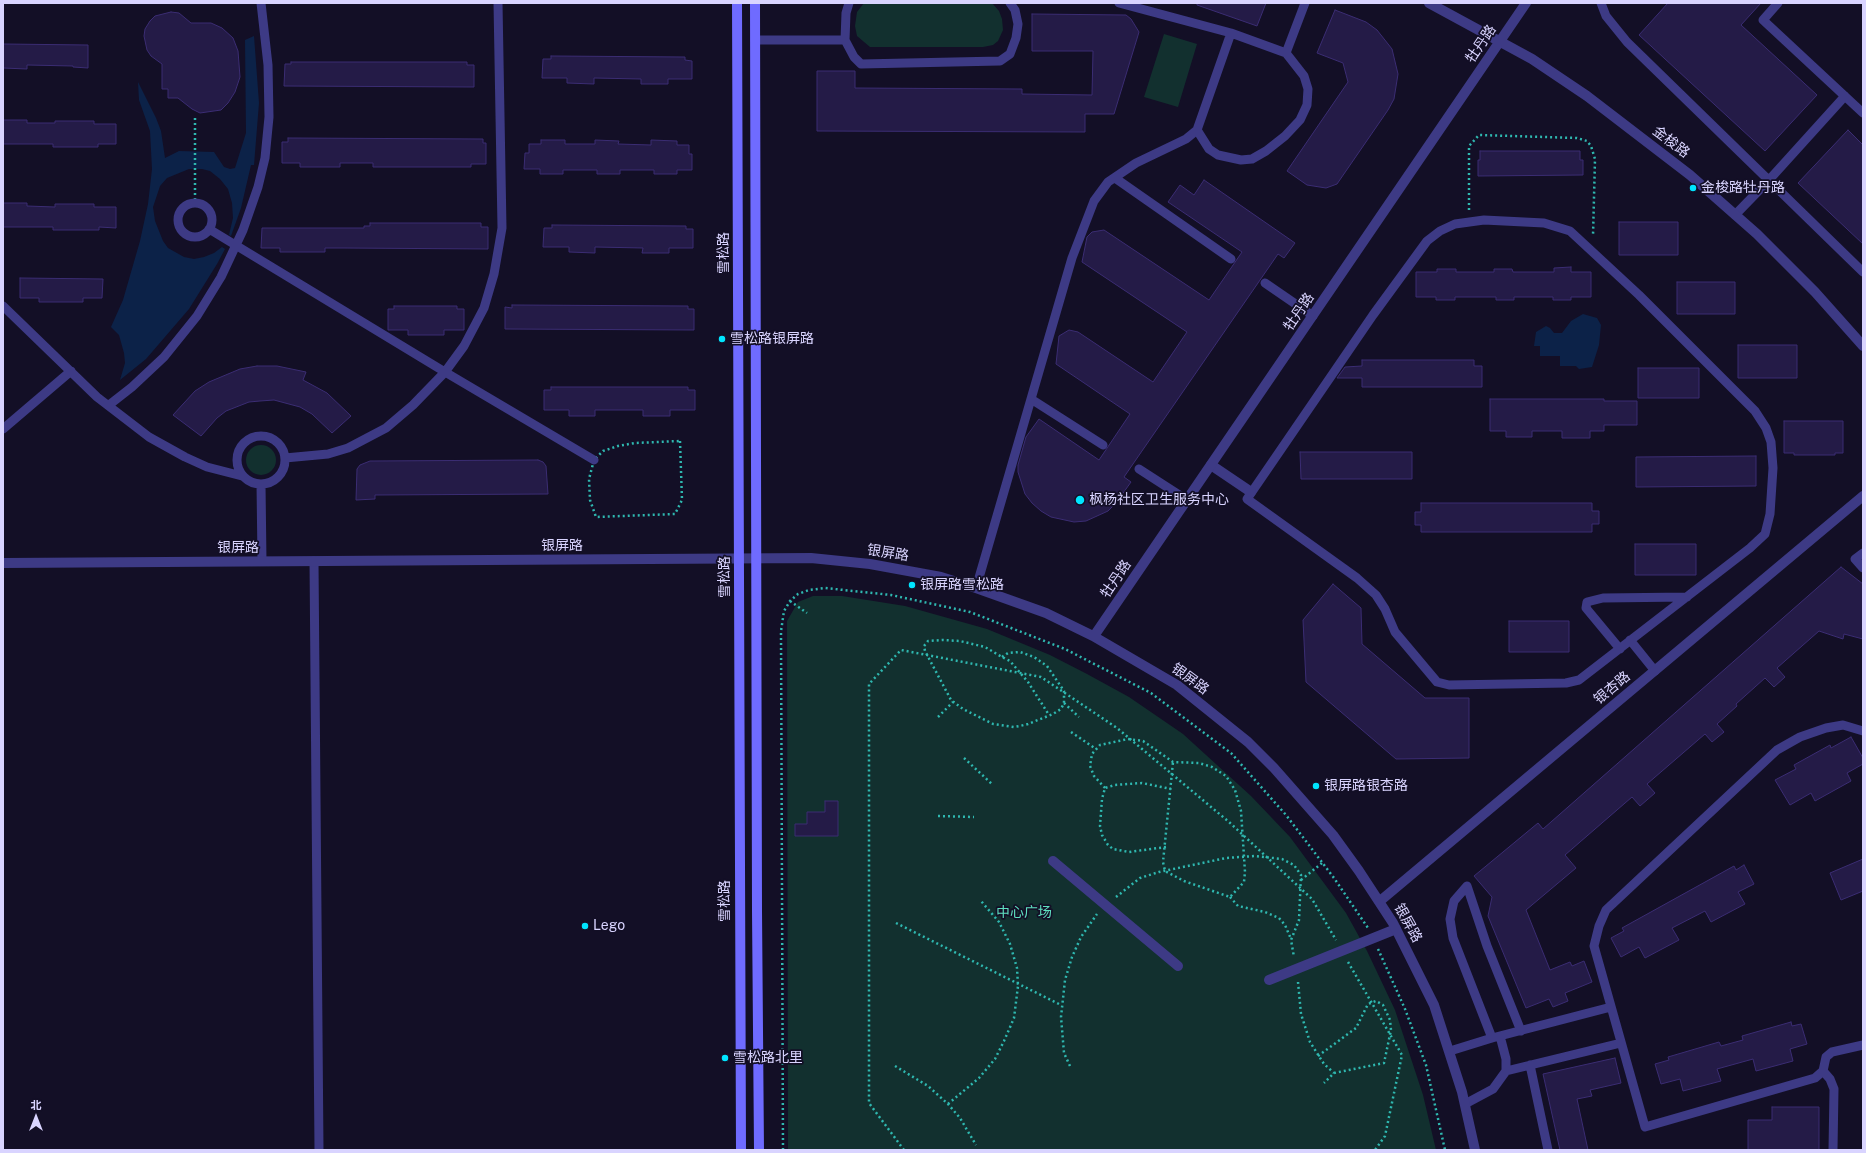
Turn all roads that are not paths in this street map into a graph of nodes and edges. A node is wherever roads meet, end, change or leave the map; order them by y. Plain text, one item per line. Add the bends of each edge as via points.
1 (262, 3) edge
2 (498, 3) edge
3 (737, 3) edge
4 (755, 3) edge
5 (849, 3) edge
6 (1010, 3) edge
7 (1119, 3) edge
8 (1305, 3) edge
9 (1429, 3) edge
10 (1526, 3) edge
11 (1601, 3) edge
12 (1778, 3) edge
13 (1231, 33) junction
14 (755, 40) junction
15 (845, 40) junction
16 (1500, 41) junction
17 (1286, 53) junction
18 (1845, 96) junction
19 (1863, 113) edge
20 (1197, 130) junction
21 (1115, 178) junction
22 (1769, 180) junction
23 (1735, 215) junction
24 (209, 229) junction
25 (237, 245) junction
26 (1231, 259) dead end
27 (1863, 272) edge
28 (1265, 283) dead end
29 (3, 306) edge
30 (1313, 316) junction
31 (1863, 346) edge
32 (71, 371) junction
33 (445, 372) junction
34 (1031, 399) junction
35 (109, 405) junction
36 (3, 429) edge
37 (1103, 445) dead end
38 (285, 458) junction
39 (594, 460) road end
40 (1211, 465) junction
41 (1139, 469) dead end
42 (242, 476) junction
43 (261, 484) junction
44 (1251, 492) junction
45 (1863, 496) edge
46 (1187, 500) junction
47 (1863, 553) edge
48 (739, 558) junction
49 (756, 558) junction
50 (314, 561) junction
51 (262, 562) junction
52 (3, 563) edge
53 (1863, 568) edge
54 (976, 588) junction
55 (1686, 597) junction
56 (1094, 636) junction
57 (1630, 640) junction
58 (1620, 649) junction
59 (1655, 671) junction
60 (1863, 731) edge
61 (1053, 861) dead end
62 (1380, 902) junction
63 (1396, 929) junction
64 (1178, 966) dead end
65 (1269, 980) dead end
66 (1611, 1007) junction
67 (1521, 1031) junction
68 (1496, 1037) junction
69 (1621, 1043) junction
70 (1863, 1045) edge
71 (1450, 1051) junction
72 (1530, 1065) junction
73 (1506, 1071) junction
74 (1822, 1071) junction
75 (1466, 1104) junction
76 (319, 1150) edge
77 (742, 1150) edge
78 (759, 1150) edge
79 (1475, 1150) edge
80 (1548, 1150) edge
81 (1833, 1150) edge

1 - 25 lane via 268,65 269,116 266,151 258,187
2 - 33 lane via 502,228 494,274 484,308 464,346
3 - 48 main road, 雪松路
4 - 14 main road
5 - 15 lane
6 - 15 lane via 1015,10 1018,24 1016,38 1010,54 1000,61 861,64
7 - 13 lane
8 - 17 lane
9 - 16 street, 金梭路
10 - 16 street, 牡丹路
11 - 22 lane via 1606,16 1627,42
12 - 18 lane via 1762,20
13 - 17 lane
13 - 20 lane
14 - 15 lane
14 - 49 main road
16 - 23 street, 金梭路 via 1587,96 1690,175
16 - 30 street, 牡丹路
17 - 20 lane via 1304,76 1308,88 1307,105 1300,120 1285,136 1252,159 1241,160 1218,155 1210,149
18 - 19 lane
18 - 22 lane
20 - 21 lane via 1186,139 1136,163
21 - 26 lane
21 - 34 lane via 1108,182 1094,201 1072,258
22 - 23 lane
22 - 27 lane
23 - 31 street, 金梭路 via 1758,234 1815,292
24 - 24 lane via 212,222 205,207 195,204 186,206 181,211 178,217 181,230 186,234 192,237 205,234
24 - 25 lane
25 - 33 lane
25 - 35 lane via 197,316 164,357
28 - 30 lane
29 - 32 lane
30 - 40 street, 牡丹路
32 - 35 lane
32 - 36 lane
33 - 38 lane via 386,428 348,448 328,454
33 - 39 lane
34 - 37 lane
34 - 54 lane
35 - 42 lane via 149,436 185,457 213,469
38 - 42 lane via 282,448 272,438 257,435 251,437 240,447 237,454 238,469
38 - 43 lane via 279,476
40 - 44 street
40 - 46 street, 牡丹路
41 - 46 lane
42 - 43 lane via 248,481
43 - 51 lane
44 - 55 lane via 1427,241 1440,230 1455,224 1484,220 1544,223 1570,231 1639,295 1755,411 1766,428 1773,454 1770,514 1764,534 1750,548
44 - 58 lane via 1247,499 1357,578 1376,595 1395,632 1437,682 1449,685 1566,683 1579,680
45 - 59 street, 银杏路
46 - 56 street, 牡丹路
47 - 53 lane via 1855,558
48 - 49 street, 银屏路
48 - 50 street, 银屏路
48 - 77 main road, 雪松路
49 - 54 street, 银屏路 via 811,558 870,564 940,577
49 - 78 main road
50 - 51 street, 银屏路
50 - 76 lane
51 - 52 street, 银屏路
54 - 56 street, 银屏路 via 1046,613
55 - 57 lane
55 - 58 lane via 1603,598 1587,602 1586,608
56 - 62 street, 银屏路 via 1177,685 1248,742 1308,805
57 - 58 lane
57 - 59 lane
59 - 62 street, 银杏路
60 - 66 lane via 1843,725 1826,728 1800,736 1778,750 1606,910 1594,946
61 - 64 street
62 - 63 street, 银屏路
63 - 65 street
63 - 71 street, 银屏路 via 1434,1005
66 - 67 lane
66 - 69 lane
67 - 68 lane
67 - 68 lane via 1487,946 1467,886 1454,901 1450,919 1453,938
68 - 71 lane
68 - 73 lane via 1506,1059
69 - 72 lane
69 - 74 lane via 1645,1127 1815,1078
70 - 74 lane via 1832,1052 1826,1057
71 - 75 street, 银屏路
72 - 73 lane
72 - 80 lane
73 - 75 lane via 1493,1088
74 - 81 lane via 1834,1088
75 - 79 street, 银屏路

